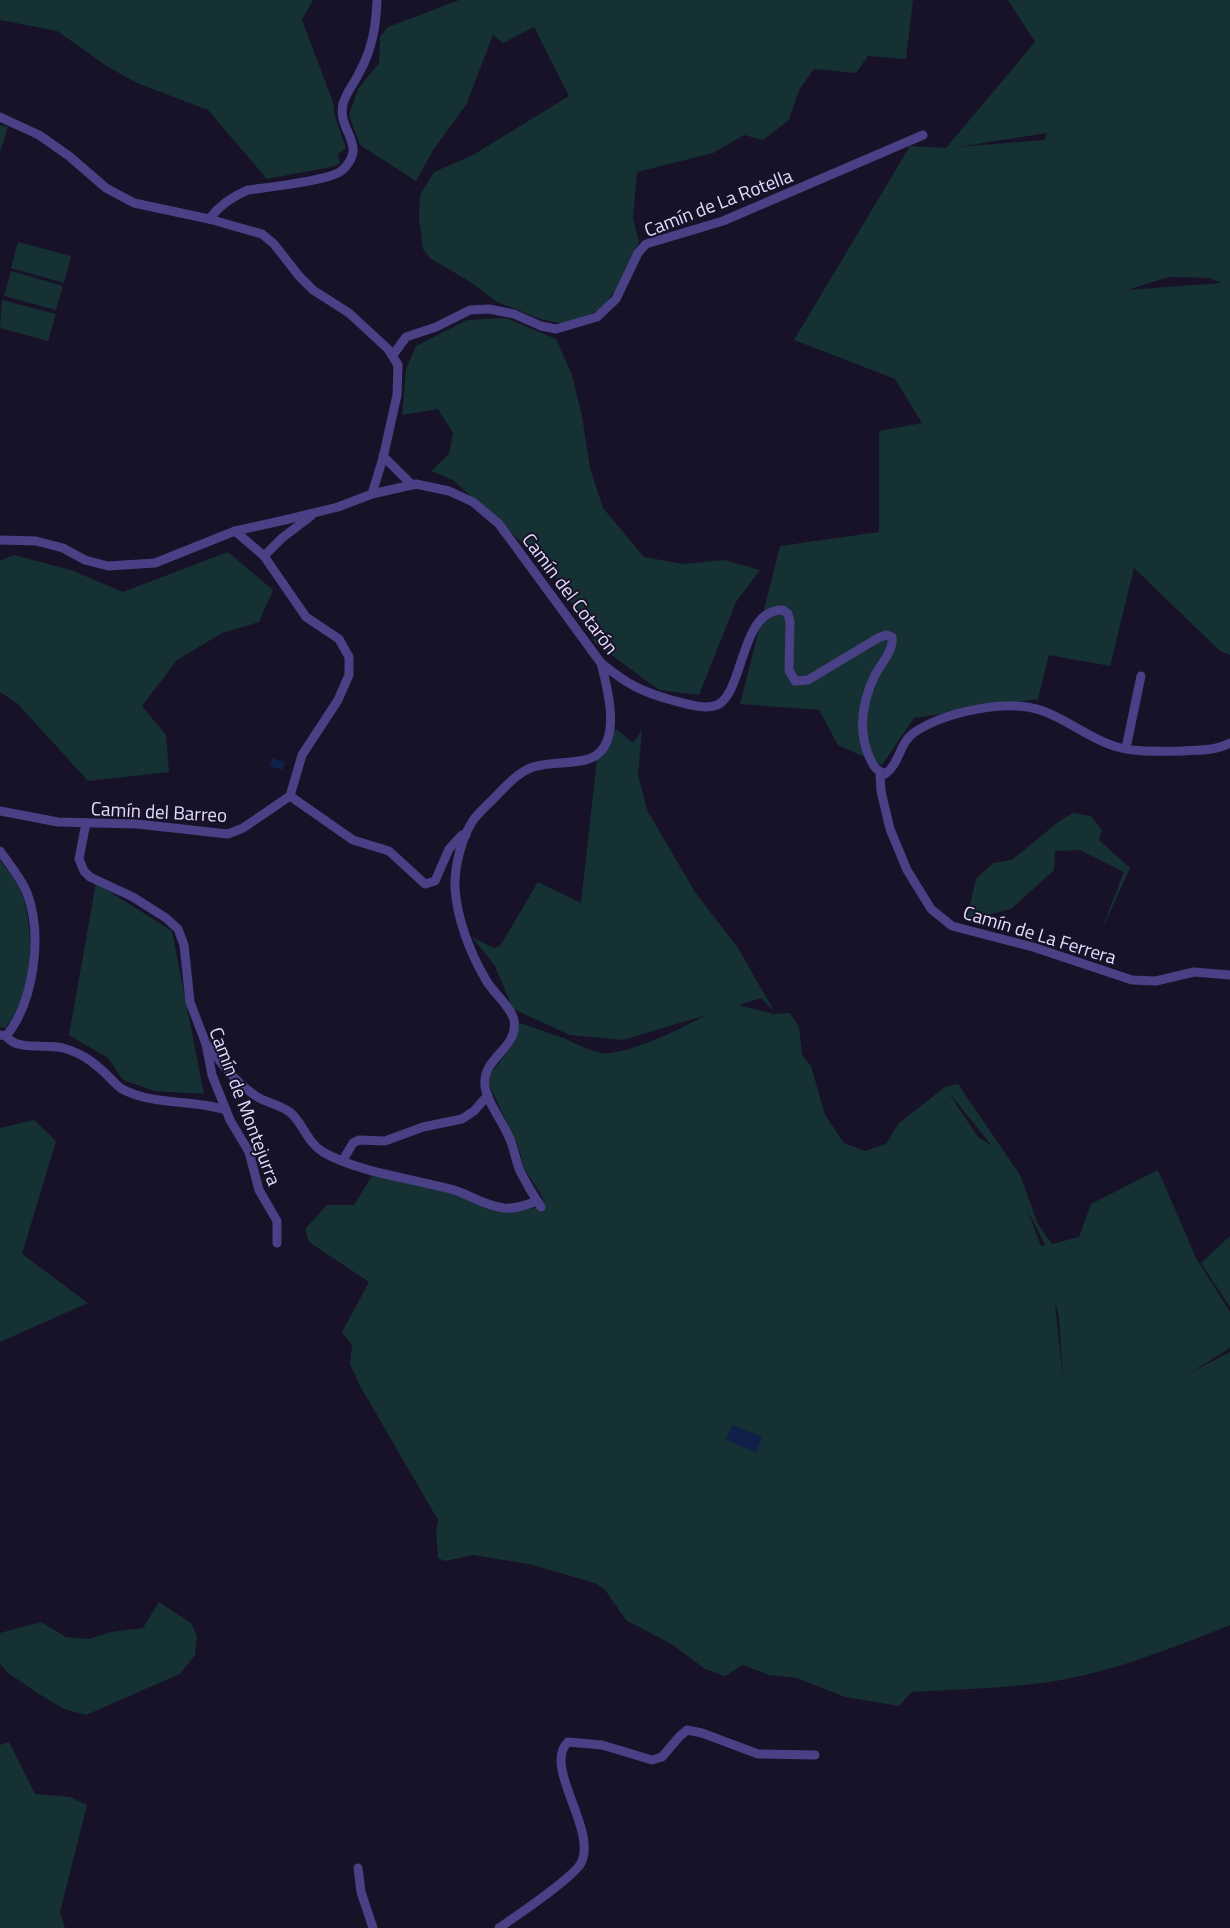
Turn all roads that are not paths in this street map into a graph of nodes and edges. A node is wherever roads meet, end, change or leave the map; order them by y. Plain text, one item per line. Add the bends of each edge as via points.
1 (377, 0) edge
2 (0, 117) edge
3 (923, 135) dead end
4 (209, 219) junction
5 (393, 355) junction
6 (383, 456) junction
7 (412, 485) junction
8 (372, 494) junction
9 (317, 512) junction
10 (235, 531) junction
11 (1, 541) edge
12 (264, 556) junction
13 (601, 663) junction
14 (1141, 676) dead end
15 (1230, 743) edge
16 (1126, 748) junction
17 (880, 772) junction
18 (290, 796) junction
19 (0, 811) edge
20 (86, 823) junction
21 (466, 835) junction
22 (0, 851) edge
23 (1230, 975) edge
24 (3, 1036) edge
25 (206, 1044) junction
26 (488, 1095) junction
27 (226, 1110) junction
28 (343, 1160) junction
29 (276, 1243) dead end
30 (815, 1755) dead end
31 (358, 1868) dead end
32 (373, 1928) edge
33 (499, 1928) edge

1 - 4 street via 373,41 343,105 346,131 353,146 346,166 339,172 324,176 237,194
2 - 4 street via 39,135 106,188 134,203
3 - 5 street, Camín de La Rotella via 723,222 646,244 616,299 597,317 556,329 514,314 489,309 470,310 406,337
4 - 5 street via 252,229 268,238 313,290 349,313
5 - 6 street via 398,365 396,395
6 - 7 street
6 - 8 street
7 - 8 street, Camín del Cotarón
7 - 13 street, Camín del Cotarón via 449,492 473,502 499,524
8 - 9 street, Camín del Cotarón
9 - 10 street, Camín del Cotarón
9 - 12 street
10 - 11 street, Camín del Cotarón via 155,563 126,567 85,560 63,548 36,541
10 - 12 street
12 - 18 street via 306,617 339,639 349,657 346,683 302,755
13 - 17 street, Camín del Cotarón via 643,692 697,707 718,705 725,699 751,633 776,609 788,614 789,670 794,681 808,680 878,638 892,637 890,649 866,698 862,722 864,744
13 - 21 street via 611,722 607,740 598,754 586,760 535,766 524,771 480,813
14 - 16 street
15 - 16 street via 1205,750
16 - 17 street via 1090,736 1043,711 1022,705 999,705 965,712 914,732 890,770 885,774
17 - 23 street, Camín de La Ferrera via 890,829 907,870 931,909 952,926 1033,947 1132,980 1156,981 1194,972
18 - 20 street, Camín del Barreo via 243,828 228,834 174,826
18 - 21 street via 353,840 389,851 428,885 436,881 455,841
19 - 20 street, Camín del Barreo via 58,822
20 - 25 street, Camín de Montejurra via 79,859 90,877 133,897 178,929 184,945 190,1002
21 - 26 street via 455,886 458,911 486,981 514,1020 514,1032 509,1042 487,1072
22 - 24 street via 28,896 34,948 32,976 19,1015
24 - 27 street via 19,1046 54,1046 76,1051 93,1061 120,1088 137,1095 154,1100 207,1104
25 - 27 street, Camín de Montejurra via 212,1075
25 - 28 street via 243,1086 292,1114 316,1147
26 - 28 street via 462,1119 423,1127 385,1141 359,1140 353,1143
26 - 28 street via 508,1135 520,1170 539,1204 506,1208 486,1204 458,1192
27 - 29 street, Camín de Montejurra via 249,1152 259,1190 277,1221
30 - 33 street via 758,1754 687,1730 662,1757 652,1760 602,1746 568,1742 562,1748 560,1761 581,1831 584,1849 581,1864
31 - 32 street via 361,1892

